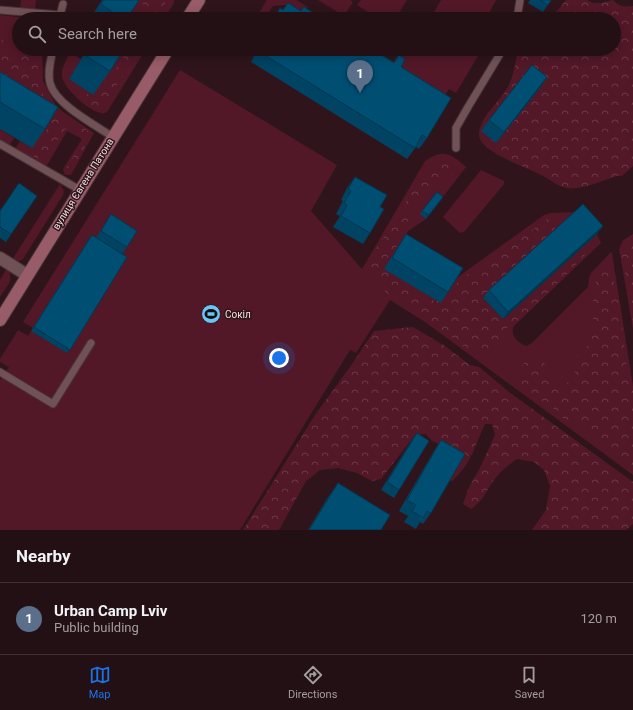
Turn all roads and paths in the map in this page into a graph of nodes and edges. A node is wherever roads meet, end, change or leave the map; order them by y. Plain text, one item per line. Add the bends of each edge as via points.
1 (199, 0) edge
2 (520, 0) edge
3 (63, 4) dead end
4 (0, 10) edge
5 (17, 12) edge
6 (61, 12) edge
7 (191, 12) edge
8 (518, 12) edge
9 (52, 56) edge
10 (164, 56) edge
11 (500, 56) edge
12 (113, 137) junction
13 (0, 144) edge
14 (456, 148) dead end
15 (80, 190) junction
16 (0, 258) edge
17 (27, 275) junction
18 (0, 320) edge
19 (91, 343) dead end
20 (0, 372) edge

1 - 7 street
2 - 8 lane
3 - 6 lane
4 - 5 lane
9 - 12 lane via 50,83 56,95 74,112
10 - 12 street, вулиця Євгена Патона
11 - 14 lane via 456,128
12 - 15 street, вулиця Євгена Патона
13 - 15 lane
15 - 17 street, вулиця Євгена Патона
16 - 17 street
17 - 18 street, вулиця Євгена Патона
19 - 20 lane via 53,404

